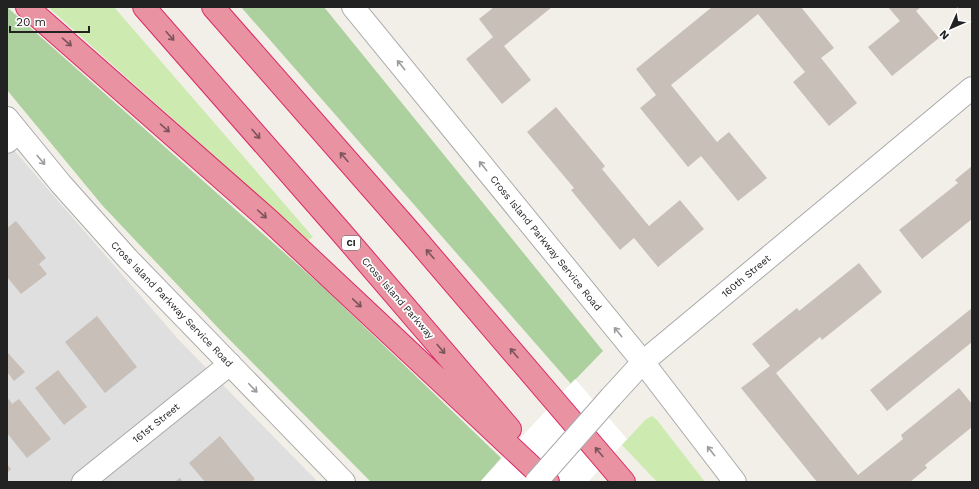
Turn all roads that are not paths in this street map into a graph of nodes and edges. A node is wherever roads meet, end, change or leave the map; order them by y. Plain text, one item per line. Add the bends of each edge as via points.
1 (28, 7) edge
2 (144, 7) edge
3 (213, 7) edge
4 (353, 7) edge
5 (972, 88) edge
6 (11, 131) edge
7 (643, 362) junction
8 (230, 364) junction
9 (84, 482) edge
10 (344, 482) edge
11 (536, 482) edge
12 (548, 482) edge
13 (555, 482) edge
14 (624, 482) edge
15 (735, 482) edge

1 -> 12 highway via 269,220
2 -> 13 highway, Cross Island Parkway / CI
14 -> 3 highway via 412,233
7 -> 4 street, Cross Island Parkway Service Road
5 - 7 street, 160th Street
6 -> 8 street, Cross Island Parkway Service Road
7 - 11 street, 160th Street, bridge
15 -> 7 street, Cross Island Parkway Service Road
8 - 9 street, 161st Street
8 -> 10 street, Cross Island Parkway Service Road

